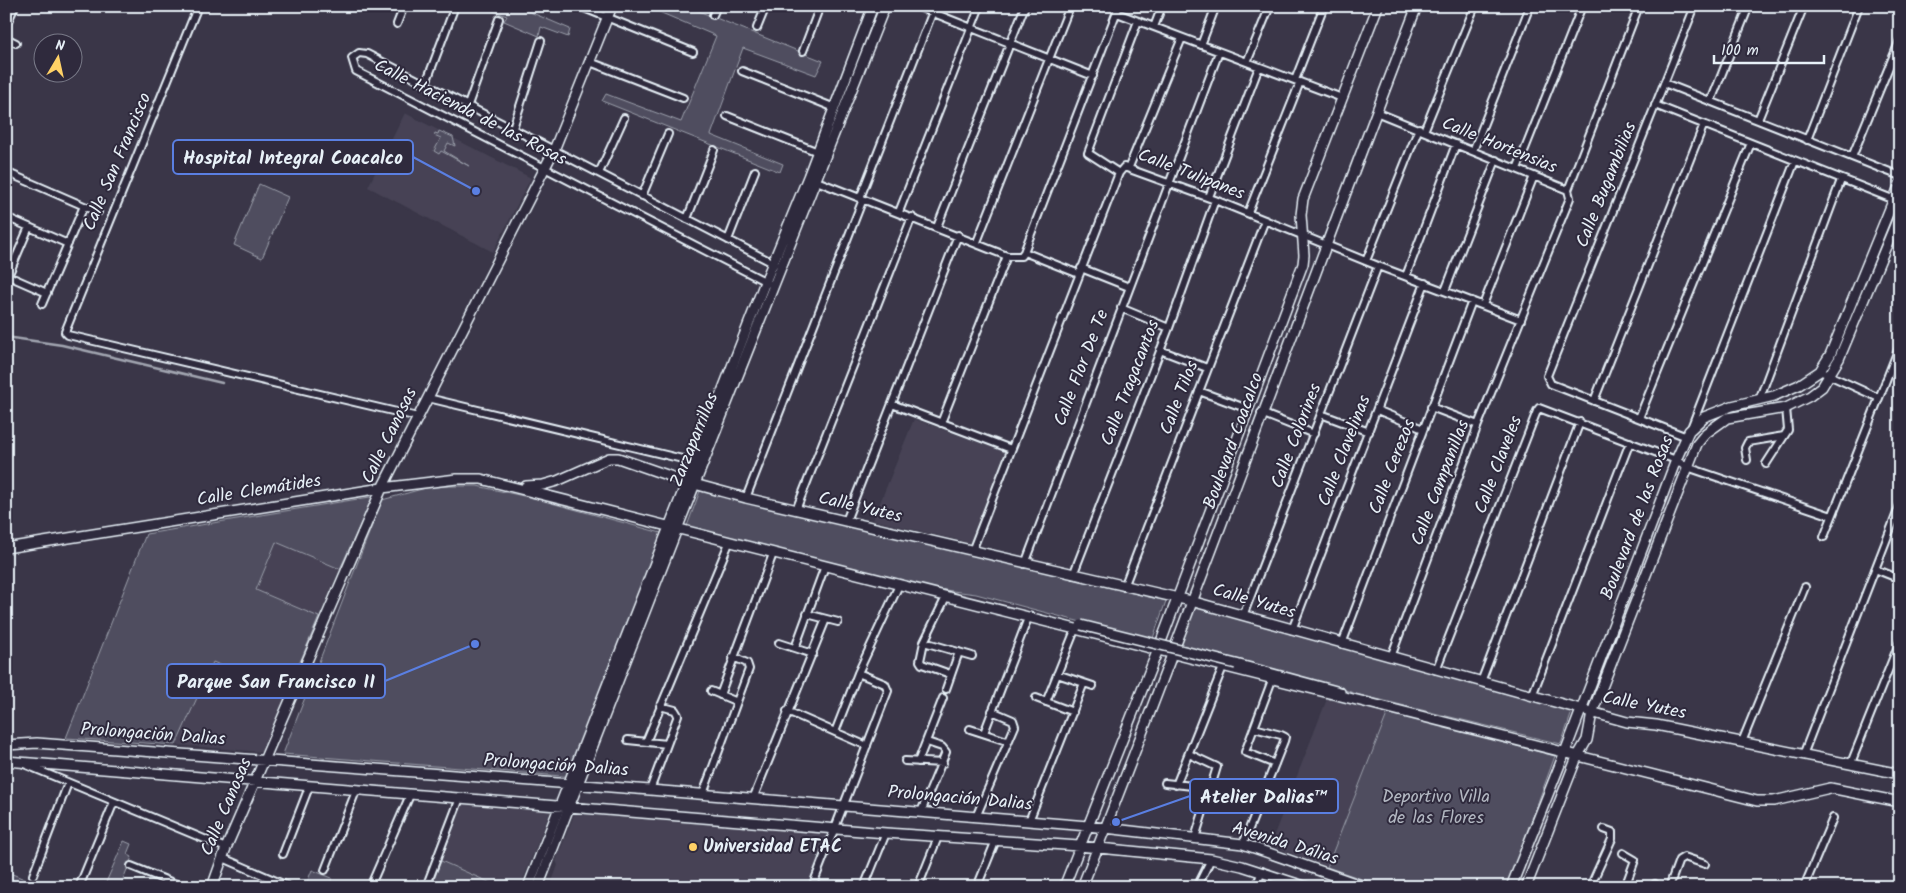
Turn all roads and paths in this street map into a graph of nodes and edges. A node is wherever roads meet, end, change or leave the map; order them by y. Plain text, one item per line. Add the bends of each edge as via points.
1 (14, 6) edge
2 (198, 6) edge
3 (404, 6) edge
4 (455, 6) edge
5 (579, 6) edge
6 (612, 6) edge
7 (717, 6) edge
8 (766, 6) edge
9 (820, 6) edge
10 (873, 6) edge
11 (885, 6) edge
12 (916, 6) edge
13 (980, 6) edge
14 (1025, 6) edge
15 (1070, 6) edge
16 (1162, 6) edge
17 (1216, 6) edge
18 (1270, 6) edge
19 (1324, 6) edge
20 (1378, 6) edge
21 (1417, 6) edge
22 (1475, 6) edge
23 (1530, 6) edge
24 (1582, 6) edge
25 (1639, 6) edge
26 (1695, 6) edge
27 (1749, 6) edge
28 (1804, 6) edge
29 (1860, 6) edge
30 (934, 10) edge
31 (1118, 10) edge
32 (713, 15) dead end
33 (608, 18) junction
34 (499, 19) dead end
35 (1138, 21) junction
36 (398, 24) dead end
37 (6, 25) edge
38 (1154, 27) junction
39 (757, 28) dead end
40 (971, 28) junction
41 (6, 38) edge
42 (1182, 38) junction
43 (1900, 40) edge
44 (541, 41) dead end
45 (16, 43) dead end
46 (1010, 44) junction
47 (1200, 45) junction
48 (803, 51) dead end
49 (693, 52) dead end
50 (1219, 52) junction
51 (1049, 59) junction
52 (590, 62) junction
53 (1248, 62) junction
54 (1259, 67) junction
55 (742, 71) dead end
56 (1093, 76) junction
57 (1297, 81) junction
58 (1664, 83) junction
59 (426, 84) junction
60 (683, 98) dead end
61 (1342, 98) junction
62 (1711, 101) junction
63 (468, 105) junction
64 (1655, 105) junction
65 (834, 108) junction
66 (1376, 112) junction
67 (727, 116) dead end
68 (624, 118) dead end
69 (1758, 120) junction
70 (1704, 124) junction
71 (513, 128) junction
72 (1422, 129) junction
73 (668, 134) dead end
74 (1807, 140) junction
75 (1751, 143) junction
76 (1456, 144) junction
77 (554, 150) junction
78 (714, 150) dead end
79 (1472, 151) junction
80 (818, 152) junction
81 (1852, 158) junction
82 (1496, 160) junction
83 (1795, 161) junction
84 (544, 167) junction
85 (1129, 167) junction
86 (1517, 169) junction
87 (755, 171) dead end
88 (6, 172) edge
89 (599, 173) junction
90 (1119, 173) junction
91 (1534, 176) junction
92 (1900, 176) edge
93 (812, 179) junction
94 (1841, 180) junction
95 (1169, 183) junction
96 (1900, 184) edge
97 (1568, 190) junction
98 (642, 196) junction
99 (862, 198) junction
100 (1212, 199) junction
101 (1897, 201) edge
102 (84, 206) junction
103 (98, 212) dead end
104 (899, 212) junction
105 (1248, 213) junction
106 (1900, 213) edge
107 (6, 217) edge
108 (912, 217) junction
109 (687, 219) junction
110 (1265, 220) junction
111 (937, 226) junction
112 (29, 227) junction
113 (958, 235) junction
114 (1301, 236) junction
115 (728, 240) junction
116 (977, 242) junction
117 (68, 244) junction
118 (1327, 245) junction
119 (1024, 252) junction
120 (1007, 256) junction
121 (1366, 261) junction
122 (772, 264) junction
123 (1378, 266) junction
124 (782, 267) junction
125 (1080, 271) junction
126 (7, 275) edge
127 (1406, 276) junction
128 (765, 282) junction
129 (1426, 283) junction
130 (774, 286) junction
131 (1129, 287) junction
132 (1445, 291) junction
133 (46, 293) junction
134 (1472, 301) junction
135 (42, 304) dead end
136 (1483, 305) junction
137 (1121, 308) junction
138 (1521, 320) junction
139 (1168, 328) junction
140 (1900, 345) edge
141 (1160, 350) junction
142 (1207, 368) junction
143 (1820, 371) junction
144 (1830, 377) junction
145 (1199, 391) junction
146 (428, 398) junction
147 (1879, 398) junction
148 (1758, 400) junction
149 (1594, 401) junction
150 (892, 404) junction
151 (1431, 406) junction
152 (1786, 408) junction
153 (1248, 409) junction
154 (1377, 410) junction
155 (1262, 413) junction
156 (1322, 414) junction
157 (418, 417) junction
158 (1639, 418) junction
159 (1580, 422) junction
160 (941, 424) junction
161 (1478, 425) junction
162 (1423, 429) junction
163 (1369, 432) junction
164 (1314, 434) junction
165 (1688, 434) junction
166 (1784, 436) junction
167 (1630, 442) junction
168 (1011, 448) junction
169 (1676, 460) junction
170 (1747, 460) dead end
171 (695, 462) junction
172 (1766, 464) dead end
173 (1687, 467) junction
174 (691, 483) junction
175 (518, 487) junction
176 (382, 488) junction
177 (746, 498) junction
178 (1900, 504) edge
179 (796, 510) junction
180 (1832, 516) junction
181 (846, 521) junction
182 (673, 528) junction
183 (1824, 537) dead end
184 (729, 542) junction
185 (6, 548) edge
186 (972, 551) junction
187 (773, 554) junction
188 (1025, 564) junction
189 (825, 566) junction
190 (1874, 569) junction
191 (1073, 575) junction
192 (1900, 579) edge
193 (899, 585) junction
194 (1124, 587) junction
195 (1805, 587) dead end
196 (949, 598) junction
197 (1177, 598) junction
198 (1191, 601) junction
199 (807, 614) junction
200 (1243, 616) junction
201 (1028, 618) junction
202 (826, 619) junction
203 (838, 622) dead end
204 (1078, 628) junction
205 (1292, 630) junction
206 (1900, 640) edge
207 (924, 642) junction
208 (779, 643) dead end
209 (1342, 644) junction
210 (795, 648) junction
211 (1158, 651) junction
212 (959, 652) junction
213 (813, 654) junction
214 (1173, 655) junction
215 (972, 656) dead end
216 (733, 657) junction
217 (1391, 657) junction
218 (1222, 667) junction
219 (1436, 670) junction
220 (858, 673) junction
221 (950, 674) junction
222 (1057, 674) junction
223 (1272, 680) junction
224 (1481, 682) junction
225 (1084, 683) junction
226 (1093, 686) dead end
227 (946, 689) dead end
228 (711, 691) dead end
229 (720, 695) junction
230 (1532, 696) junction
231 (942, 698) dead end
232 (1036, 698) dead end
233 (735, 701) junction
234 (1046, 702) junction
235 (1366, 703) junction
236 (660, 706) junction
237 (1581, 710) junction
238 (787, 711) junction
239 (992, 711) junction
240 (1073, 712) junction
241 (1592, 713) junction
242 (1254, 728) junction
243 (970, 729) dead end
244 (835, 732) junction
245 (984, 733) junction
246 (628, 740) dead end
247 (1007, 741) junction
248 (646, 742) junction
249 (927, 742) junction
250 (1742, 742) junction
251 (667, 744) junction
252 (6, 745) edge
253 (867, 746) junction
254 (1563, 753) junction
255 (1189, 754) junction
256 (1803, 755) junction
257 (1577, 757) junction
258 (266, 760) junction
259 (6, 761) edge
260 (905, 761) dead end
261 (918, 762) junction
262 (20, 763) junction
263 (944, 763) junction
264 (1851, 763) junction
265 (1275, 764) junction
266 (1900, 774) edge
267 (256, 782) junction
268 (1165, 782) dead end
269 (68, 783) junction
270 (568, 784) junction
271 (578, 784) junction
272 (1176, 784) junction
273 (310, 787) junction
274 (1211, 788) junction
275 (650, 790) junction
276 (356, 791) junction
277 (703, 794) junction
278 (410, 795) junction
279 (460, 798) junction
280 (753, 799) junction
281 (114, 802) junction
282 (1900, 802) edge
283 (565, 806) junction
284 (842, 806) junction
285 (921, 812) junction
286 (976, 817) junction
287 (1833, 818) dead end
288 (1029, 821) junction
289 (1088, 826) junction
290 (835, 829) junction
291 (1104, 829) junction
292 (1604, 829) dead end
293 (886, 834) junction
294 (938, 837) junction
295 (1195, 838) junction
296 (996, 840) junction
297 (1243, 844) junction
298 (1079, 846) junction
299 (226, 848) junction
300 (1098, 848) junction
301 (1623, 853) dead end
302 (283, 854) dead end
303 (223, 858) junction
304 (1210, 859) junction
305 (1705, 864) dead end
306 (131, 866) dead end
307 (325, 870) dead end
308 (1262, 871) junction
309 (33, 875) dead end
310 (979, 886) edge
311 (79, 887) edge
312 (182, 887) edge
313 (212, 887) edge
314 (290, 887) edge
315 (370, 887) edge
316 (426, 887) edge
317 (528, 887) edge
318 (538, 887) edge
319 (812, 887) edge
320 (864, 887) edge
321 (918, 887) edge
322 (1064, 887) edge
323 (1082, 887) edge
324 (1197, 887) edge
325 (1256, 887) edge
326 (1306, 887) edge
327 (1366, 887) edge
328 (1511, 887) edge
329 (1526, 887) edge
330 (1590, 887) edge
331 (1625, 887) edge
332 (1669, 887) edge
333 (1804, 887) edge

1 - 37 street
2 - 157 street, Calle San Francisco via 65,329 68,335
3 - 36 street
4 - 59 street
5 - 33 street
6 - 33 main road, Calle Canosas
7 - 32 street
8 - 39 street
9 - 48 street
10 - 65 main road, Zarzaparrillas
11 - 93 main road, Zarzaparrillas
12 - 30 street
13 - 40 street
14 - 46 street
15 - 51 street
16 - 38 street
17 - 47 street
18 - 53 street
19 - 57 street
20 - 61 main road, Boulevard Coacalco
21 - 66 main road, Boulevard Coacalco
22 - 72 street
23 - 79 street
24 - 86 street
25 - 97 street, Calle Hortensias
26 - 58 street
27 - 62 street
28 - 69 street
29 - 74 street
30 - 40 street
30 - 99 street
31 - 35 street
31 - 56 street
33 - 49 street
33 - 52 main road, Calle Canosas
34 - 63 street
35 - 38 street
35 - 90 street via 1088,154
38 - 42 street
40 - 46 street
40 - 104 street
41 - 45 street
42 - 47 street
42 - 85 street
43 - 81 street
44 - 71 street
46 - 51 street
46 - 111 street
47 - 50 street
50 - 53 street
50 - 95 street, Calle Flor De Te
51 - 56 street
51 - 116 street
52 - 60 street
52 - 77 main road, Calle Canosas
53 - 54 street
54 - 57 street
54 - 100 street, Calle Tragacantos
55 - 65 street
56 - 119 street
57 - 61 street
57 - 105 street
58 - 62 street
58 - 64 street
59 - 63 street, Calle Hacienda de las Rosas
59 - 84 street, Calle Hacienda de las Rosas via 367,54 359,53 352,58 356,71
61 - 114 main road, Boulevard Coacalco via 1303,198
62 - 69 street
63 - 71 street, Calle Hacienda de las Rosas
64 - 70 street, Calle Bugambilias
64 - 149 street, Calle Bugambilias via 1547,376 1551,384
65 - 80 main road, Zarzaparrillas
66 - 72 street, Calle Hortensias
66 - 118 main road, Boulevard Coacalco
67 - 80 street
68 - 89 street
69 - 74 street
70 - 75 street, Calle Bugambilias
70 - 149 street
71 - 77 street, Calle Hacienda de las Rosas
72 - 76 street, Calle Hortensias
72 - 121 street
73 - 98 street
74 - 81 street
75 - 83 street, Calle Bugambilias
75 - 158 street
76 - 79 street, Calle Hortensias
76 - 127 street
77 - 84 main road, Calle Canosas
77 - 89 street, Calle Hacienda de las Rosas
78 - 109 street
79 - 82 street, Calle Hortensias
80 - 93 main road, Zarzaparrillas
81 - 92 street
82 - 86 street, Calle Hortensias
82 - 132 street
83 - 94 street, Calle Bugambilias
83 - 165 street
84 - 128 street, Calle Hacienda de las Rosas
84 - 146 main road, Calle Canosas
85 - 90 street, Calle Tulipanes via 1124,166
85 - 95 street, Calle Tulipanes
86 - 91 street, Calle Hortensias
87 - 115 street
88 - 102 street
89 - 98 street, Calle Hacienda de las Rosas
90 - 125 street, Calle Tulipanes
91 - 97 street, Calle Hortensias
91 - 136 street
93 - 99 street
93 - 122 main road, Zarzaparrillas
93 - 124 main road, Zarzaparrillas
94 - 101 street, Calle Bugambilias
94 - 148 street
95 - 100 street, Calle Tulipanes
95 - 131 street, Calle Flor De Te
96 - 101 main road, Boulevard de las Rosas
97 - 138 street, Calle Campanillas via 1570,198
98 - 109 street, Calle Hacienda de las Rosas
99 - 104 street
99 - 177 street
100 - 105 street, Calle Tulipanes
100 - 139 street, Calle Tragacantos
101 - 143 main road, Boulevard de las Rosas via 1830,355
102 - 103 street
102 - 117 street
104 - 108 street
105 - 110 street, Calle Tulipanes
106 - 144 main road, Boulevard de las Rosas
107 - 112 street
108 - 111 street
108 - 179 street
109 - 115 street, Calle Hacienda de las Rosas
110 - 114 street, Calle Tulipanes
110 - 142 street, Calle Tilos
111 - 113 street
112 - 117 street
112 - 126 street
113 - 116 street
113 - 150 street
114 - 118 street, Calle Tulipanes
114 - 153 main road, Boulevard Coacalco via 1303,264
115 - 122 street, Calle Hacienda de las Rosas
116 - 120 street
117 - 133 street
118 - 121 street, Calle Tulipanes
118 - 155 main road, Boulevard Coacalco
119 - 120 street via 1021,256
119 - 125 street
120 - 160 street
121 - 123 street, Calle Tulipanes
122 - 124 street, Calle Hacienda de las Rosas
122 - 128 main road, Zarzaparrillas
123 - 127 street, Calle Tulipanes
123 - 156 street, Calle Colorines
124 - 130 main road, Zarzaparrillas
125 - 131 street
125 - 168 street, Calle Tulipanes
126 - 133 street
127 - 129 street, Calle Tulipanes
128 - 130 street, Calle Hacienda de las Rosas
128 - 171 main road, Zarzaparrillas
129 - 132 street, Calle Tulipanes
129 - 154 street, Calle Clavelinas
130 - 174 main road, Zarzaparrillas
131 - 137 street, Calle Flor De Te
132 - 134 street, Calle Tulipanes
133 - 135 street
134 - 136 street, Calle Tulipanes
134 - 151 street, Calle Cerezos
136 - 138 street, Calle Tulipanes
137 - 139 street
137 - 188 street, Calle Flor De Te
138 - 161 street, Calle Campanillas
139 - 141 street, Calle Tragacantos
140 - 147 street
141 - 142 street
141 - 191 street, Calle Tragacantos
142 - 145 street, Calle Tilos
143 - 144 street
143 - 148 main road, Boulevard de las Rosas via 1788,391
144 - 147 street
144 - 152 main road, Boulevard de las Rosas via 1810,396
145 - 153 street
145 - 194 street, Calle Tilos
146 - 157 main road, Calle Canosas
146 - 171 street
147 - 180 street
148 - 165 main road, Boulevard de las Rosas via 1704,417
149 - 158 street, Calle Bugambilias
150 - 160 street
150 - 181 street
151 - 161 street
151 - 162 street, Calle Cerezos
152 - 166 street via 1789,426
152 - 173 main road, Boulevard de las Rosas via 1737,415 1718,423 1697,444
153 - 197 main road, Boulevard Coacalco
154 - 162 street
154 - 163 street, Calle Clavelinas
155 - 164 street
155 - 198 main road, Boulevard Coacalco
156 - 163 street
156 - 164 street, Calle Colorines
157 - 176 main road, Calle Canosas
158 - 165 street, Calle Bugambilias
159 - 167 street, Calle Claveles
159 - 219 street, Calle Claveles via 1544,408 1536,410
159 - 224 street
160 - 168 street
161 - 217 street, Calle Campanillas
162 - 209 street, Calle Cerezos
163 - 205 street, Calle Clavelinas
164 - 200 street, Calle Colorines
165 - 169 main road, Boulevard de las Rosas
166 - 170 street via 1748,442 1745,448
166 - 172 street
167 - 169 street, Calle Claveles
167 - 230 street
168 - 186 street, Calle Tulipanes
169 - 173 street, Calle Claveles
169 - 237 main road, Boulevard de las Rosas
171 - 174 main road, Zarzaparrillas
173 - 180 street, Calle Claveles
173 - 241 main road, Boulevard de las Rosas
174 - 175 main road, Calle Clemátides via 618,458 609,458 557,481
174 - 177 main road, Calle Yutes
174 - 182 main road, Zarzaparrillas
175 - 176 main road, Calle Clemátides via 481,479 458,479
175 - 182 main road, Calle Clemátides
176 - 185 main road, Calle Clemátides
176 - 258 main road, Calle Canosas
177 - 179 main road, Calle Yutes
178 - 190 street
179 - 181 main road, Calle Yutes
180 - 183 street
181 - 186 main road, Calle Yutes
182 - 184 main road
182 - 270 main road, Zarzaparrillas
182 - 271 main road, Zarzaparrillas
184 - 187 main road
184 - 236 street
186 - 188 main road, Calle Yutes
187 - 189 main road
187 - 216 street
188 - 191 main road, Calle Yutes
189 - 193 main road
189 - 199 street
190 - 192 street
190 - 256 street
191 - 194 main road, Calle Yutes
193 - 196 main road
193 - 220 street
194 - 197 main road, Calle Yutes
195 - 250 street
196 - 201 main road
196 - 204 main road via 1002,606
196 - 207 street
197 - 198 main road, Calle Yutes
197 - 211 main road, Boulevard Coacalco
198 - 200 main road, Calle Yutes
198 - 214 main road, Boulevard Coacalco
199 - 202 street
199 - 210 street
200 - 205 main road, Calle Yutes
201 - 204 main road
201 - 239 street
202 - 203 street
202 - 213 street
204 - 211 main road
204 - 222 street
204 - 235 main road, bridge via 1330,688
205 - 209 main road, Calle Yutes
206 - 264 street
207 - 212 street
207 - 221 street via 920,657 922,664
208 - 210 street
209 - 217 main road, Calle Yutes
210 - 213 street
211 - 214 main road
211 - 289 main road, Boulevard Coacalco
212 - 215 street
212 - 221 street
213 - 238 street
214 - 218 main road
214 - 291 main road, Boulevard Coacalco
216 - 229 street
216 - 233 street via 749,665
217 - 219 main road, Calle Yutes
218 - 223 main road
218 - 255 street
219 - 224 main road, Calle Yutes
220 - 244 street
220 - 253 street via 888,687
221 - 227 street
222 - 225 street
222 - 234 street
223 - 235 main road
223 - 242 street
224 - 230 main road, Calle Yutes
225 - 226 street
225 - 240 street
228 - 229 street
229 - 233 street
230 - 237 main road, Calle Yutes
231 - 249 street
232 - 234 street
233 - 277 street
234 - 240 street
235 - 254 main road
236 - 248 street
236 - 251 street via 678,712
237 - 241 main road, Calle Yutes
237 - 254 main road, Boulevard de las Rosas
238 - 244 street
238 - 280 street
239 - 245 street
239 - 247 street via 1015,723
240 - 288 street
241 - 250 main road, Calle Yutes
241 - 257 main road, Boulevard de las Rosas via 1587,740
242 - 265 street via 1246,752
242 - 265 street via 1284,737
243 - 245 street
244 - 253 street
245 - 247 street
246 - 248 street
247 - 286 street
248 - 251 street
249 - 261 street
249 - 263 street via 946,749
250 - 256 main road, Calle Yutes
251 - 275 street
252 - 258 main road, Prolongación Dalias via 36,743
253 - 284 street
254 - 257 main road
254 - 328 main road, Boulevard de las Rosas
255 - 272 street
255 - 274 street via 1217,767
256 - 264 main road
257 - 282 main road via 1757,801 1774,802 1821,789 1840,789
257 - 329 main road, Boulevard de las Rosas
258 - 267 main road, Calle Canosas
258 - 270 main road, Prolongación Dalias
259 - 262 main road
260 - 261 street
261 - 263 street
262 - 267 main road
262 - 269 street
263 - 285 street
264 - 266 main road
265 - 297 street
267 - 273 main road
267 - 299 main road, Calle Canosas
268 - 272 street
269 - 281 street
269 - 309 street
270 - 271 main road, Prolongación Dalias
270 - 283 main road, Zarzaparrillas
271 - 275 main road, Prolongación Dalias
271 - 283 main road, Zarzaparrillas
272 - 274 street
273 - 276 main road
273 - 302 street
274 - 295 street
275 - 277 main road, Prolongación Dalias
276 - 278 main road
276 - 307 street
277 - 280 main road, Prolongación Dalias
278 - 279 main road
278 - 315 street
279 - 283 main road
279 - 316 street
280 - 284 main road, Prolongación Dalias
281 - 299 street
281 - 311 street
283 - 290 main road
283 - 317 main road, Zarzaparrillas
283 - 318 main road, Zarzaparrillas
284 - 285 main road, Prolongación Dalias
284 - 290 street
285 - 286 main road, Prolongación Dalias
286 - 288 main road, Prolongación Dalias
287 - 333 street
288 - 289 main road, Prolongación Dalias
289 - 291 main road, Prolongación Dalias
289 - 298 main road, Boulevard Coacalco
290 - 293 main road
290 - 319 street
291 - 295 main road, Avenida Dálias
291 - 300 main road, Boulevard Coacalco
292 - 330 street via 1612,832 1612,839
293 - 294 main road
293 - 320 street
294 - 296 main road
294 - 321 street
295 - 297 main road, Avenida Dálias
296 - 298 main road
296 - 310 street
297 - 327 main road, Avenida Dálias
298 - 300 main road
298 - 322 main road, Boulevard Coacalco
299 - 303 main road, Calle Canosas
300 - 304 main road, Avenida Dálias
300 - 323 main road, Boulevard Coacalco
301 - 331 street via 1635,860
303 - 313 main road, Calle Canosas
303 - 314 street
304 - 308 main road, Avenida Dálias
304 - 324 street
305 - 332 street via 1684,857 1679,860
306 - 312 street
308 - 325 street
308 - 326 main road, Avenida Dálias

